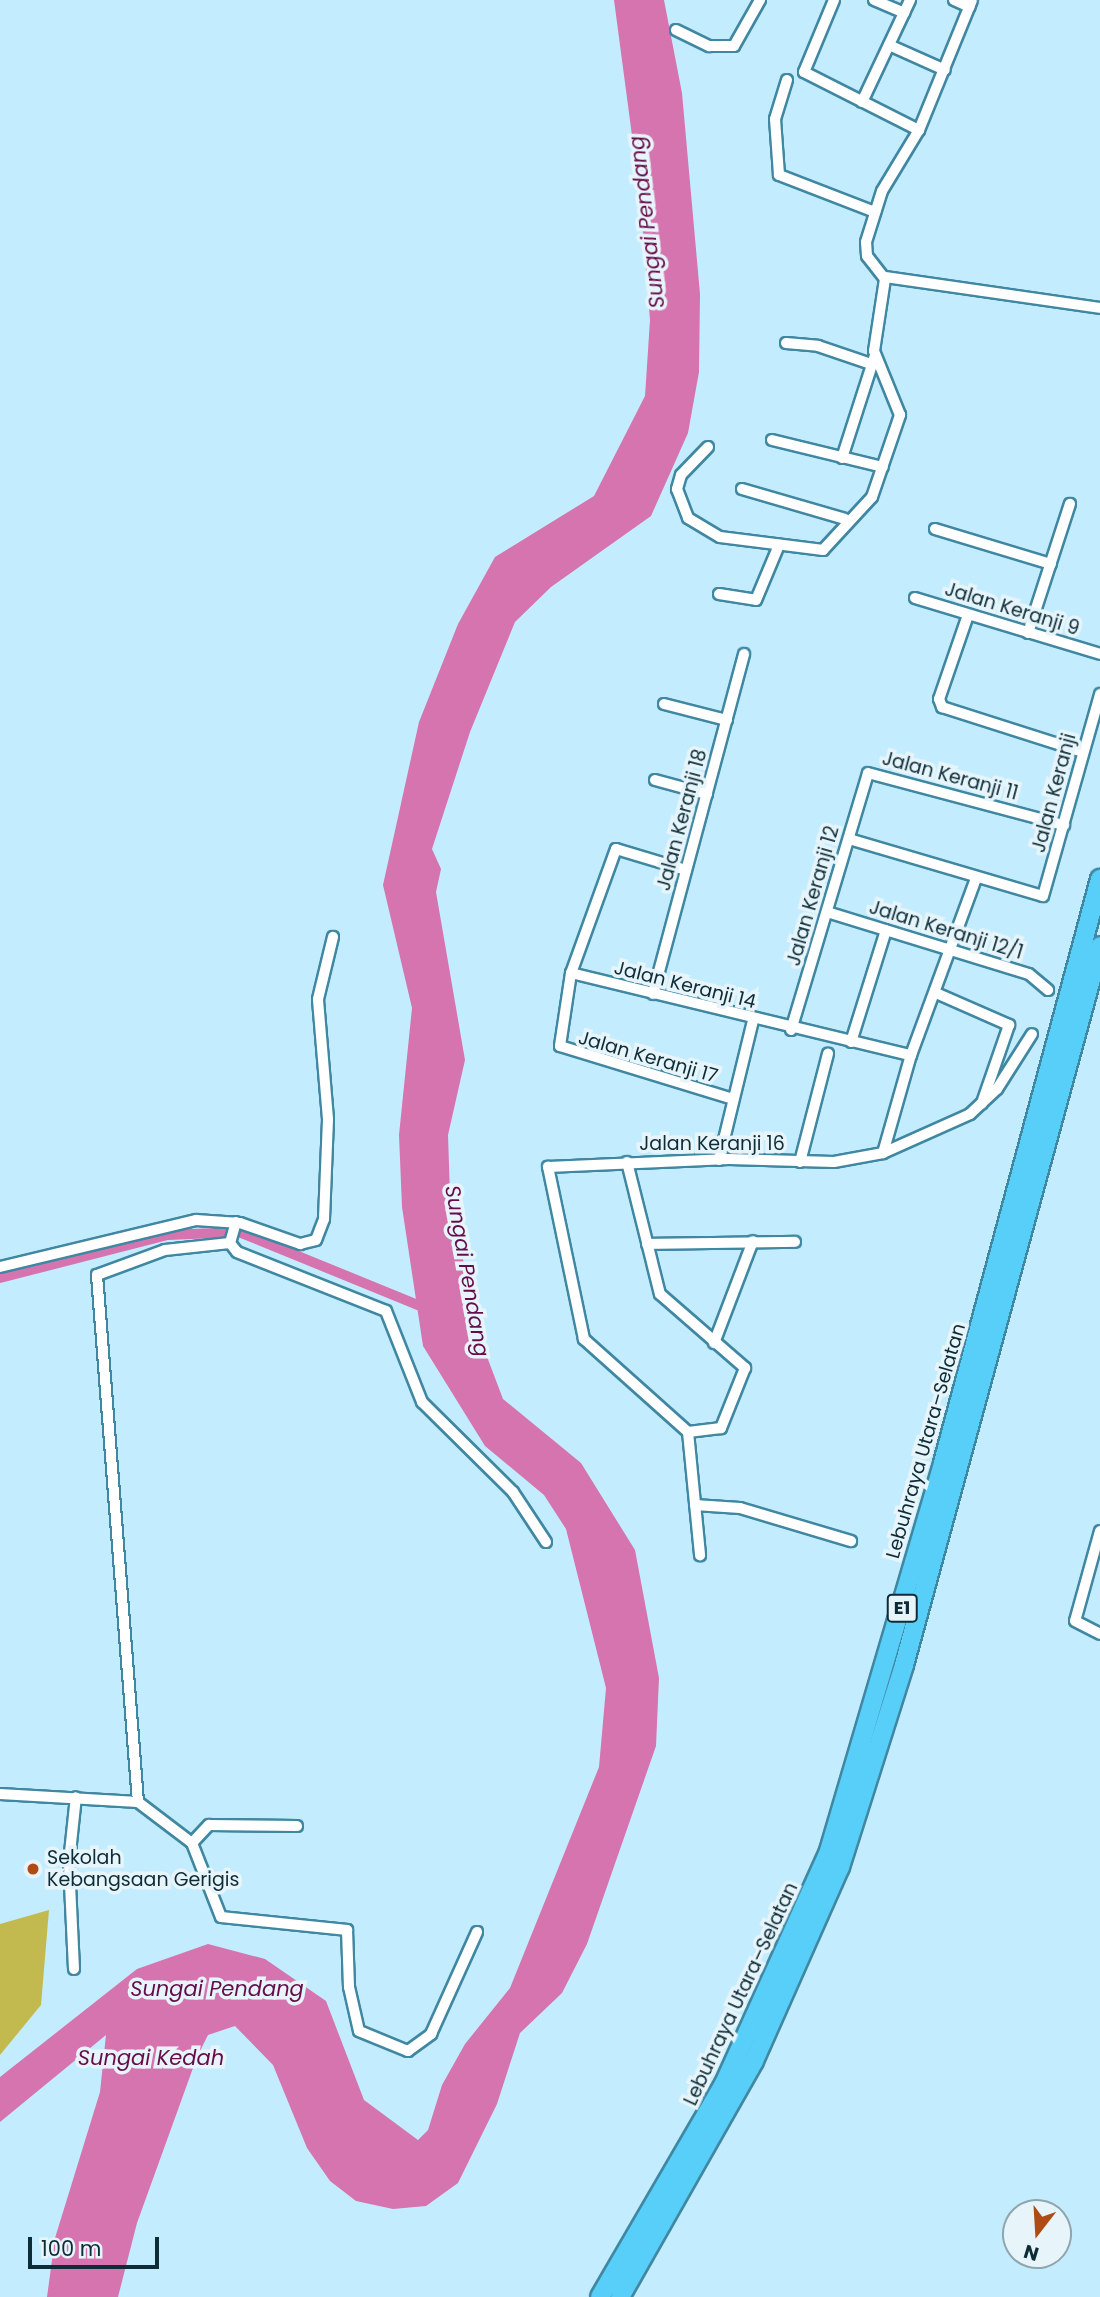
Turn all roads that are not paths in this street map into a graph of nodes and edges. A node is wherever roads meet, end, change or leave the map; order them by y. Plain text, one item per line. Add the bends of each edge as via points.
1 (760, 0) edge
2 (834, 0) edge
3 (874, 0) edge
4 (910, 0) edge
5 (954, 0) edge
6 (971, 4) edge
7 (904, 13) junction
8 (676, 30) dead end
9 (889, 45) junction
10 (945, 70) junction
11 (787, 80) dead end
12 (862, 102) junction
13 (919, 130) junction
14 (875, 212) junction
15 (885, 277) junction
16 (1100, 308) edge
17 (786, 343) dead end
18 (873, 360) junction
19 (772, 440) dead end
20 (708, 447) dead end
21 (842, 458) junction
22 (883, 467) junction
23 (742, 488) dead end
24 (1070, 504) dead end
25 (845, 519) junction
26 (935, 529) dead end
27 (779, 545) junction
28 (1051, 564) junction
29 (719, 594) dead end
30 (915, 598) dead end
31 (968, 615) junction
32 (1028, 633) junction
33 (744, 654) dead end
34 (1100, 654) edge
35 (1100, 694) edge
36 (664, 704) dead end
37 (727, 720) junction
38 (1083, 752) junction
39 (868, 773) joint
40 (655, 780) dead end
41 (707, 794) junction
42 (1064, 825) junction
43 (849, 839) junction
44 (686, 870) junction
45 (976, 878) junction
46 (1100, 879) edge
47 (827, 912) junction
48 (887, 930) junction
49 (333, 937) dead end
50 (1100, 946) edge
51 (955, 950) junction
52 (571, 973) junction
53 (1048, 990) dead end
54 (936, 992) junction
55 (653, 994) junction
56 (753, 1020) junction
57 (791, 1030) junction
58 (1032, 1034) dead end
59 (851, 1042) junction
60 (828, 1054) dead end
61 (911, 1055) junction
62 (733, 1099) junction
63 (982, 1103) junction
64 (883, 1153) junction
65 (719, 1160) junction
66 (800, 1161) junction
67 (627, 1162) junction
68 (235, 1226) junction
69 (753, 1241) junction
70 (231, 1242) junction
71 (795, 1242) dead end
72 (647, 1244) junction
73 (0, 1268) edge
74 (714, 1343) junction
75 (688, 1432) junction
76 (695, 1505) junction
77 (1100, 1531) edge
78 (851, 1541) dead end
79 (546, 1542) dead end
80 (700, 1555) dead end
81 (1100, 1634) edge
82 (0, 1794) edge
83 (76, 1797) junction
84 (138, 1802) junction
85 (297, 1826) dead end
86 (192, 1843) junction
87 (477, 1932) dead end
88 (74, 1969) dead end
89 (600, 2297) edge
90 (620, 2297) edge

1 - 8 street via 734,46 709,46
2 - 12 street via 804,62 807,75
3 - 7 street
4 - 7 street
5 - 6 street
6 - 10 street
7 - 9 street
9 - 10 street
9 - 12 street
10 - 13 street
11 - 14 street via 775,119 779,175
12 - 13 street
13 - 14 street
14 - 15 street via 865,250
15 - 16 street
15 - 18 street
17 - 18 street via 818,345
18 - 21 street
18 - 22 street via 900,415
19 - 21 street
20 - 27 street via 679,479 688,518 720,537
21 - 22 street
22 - 25 street via 866,505
23 - 25 street
24 - 28 street
25 - 27 street via 827,549
26 - 28 street
27 - 29 street via 757,600
28 - 32 street
30 - 31 street, Jalan Keranji 9
31 - 32 street, Jalan Keranji 9
31 - 38 street via 939,699 945,709
32 - 34 street, Jalan Keranji 9
33 - 37 street, Jalan Keranji 18
35 - 38 street, Jalan Keranji
36 - 37 street
37 - 41 street, Jalan Keranji 18
38 - 42 street, Jalan Keranji
39 - 42 street, Jalan Keranji 11
39 - 43 street, Jalan Keranji 12
40 - 41 street
41 - 44 street, Jalan Keranji 18
42 - 45 street, Jalan Keranji via 1038,896
43 - 45 street
43 - 47 street, Jalan Keranji 12
44 - 52 street via 616,849
44 - 55 street, Jalan Keranji 18
45 - 51 street
46 - 89 highway, Lebuhraya Utara–Selatan / E1 via 943,1463 828,1851 736,2061
47 - 48 street, Jalan Keranji 12/1
47 - 57 street, Jalan Keranji 12
48 - 51 street, Jalan Keranji 12/1
48 - 59 street
49 - 68 street via 318,999 328,1119 320,1235 300,1244
50 - 90 highway, Lebuhraya Utara–Selatan / E1 via 904,1665 840,1867 738,2092
51 - 53 street, Jalan Keranji 12/1 via 1029,974
51 - 54 street
52 - 55 street, Jalan Keranji 14
52 - 62 street, Jalan Keranji 17 via 560,1042 570,1055
54 - 61 street
54 - 63 street via 1009,1025
55 - 56 street, Jalan Keranji 14
56 - 57 street, Jalan Keranji 14
56 - 62 street
57 - 59 street, Jalan Keranji 14
58 - 63 street
59 - 61 street, Jalan Keranji 14
60 - 66 street
61 - 64 street
62 - 65 street
63 - 64 street
64 - 66 street, Jalan Keranji 16
65 - 66 street, Jalan Keranji 16
65 - 67 street, Jalan Keranji 16
67 - 72 street
67 - 75 street, Jalan Keranji 16 via 554,1165 546,1173 584,1339
68 - 70 street
68 - 73 street via 179,1223
69 - 71 street
69 - 72 street
69 - 74 street
70 - 79 street via 243,1255 386,1311 422,1402 513,1493
70 - 84 street via 149,1254 97,1275
72 - 74 street via 660,1294
74 - 75 street via 745,1368 721,1428
75 - 76 street
76 - 78 street via 750,1510
76 - 80 street
77 - 81 street via 1075,1621
82 - 83 street
83 - 84 street
83 - 88 street via 69,1862
84 - 86 street
85 - 86 street via 209,1825
86 - 87 street via 221,1917 349,1931 349,1987 358,2029 408,2051 420,2047 438,2022

